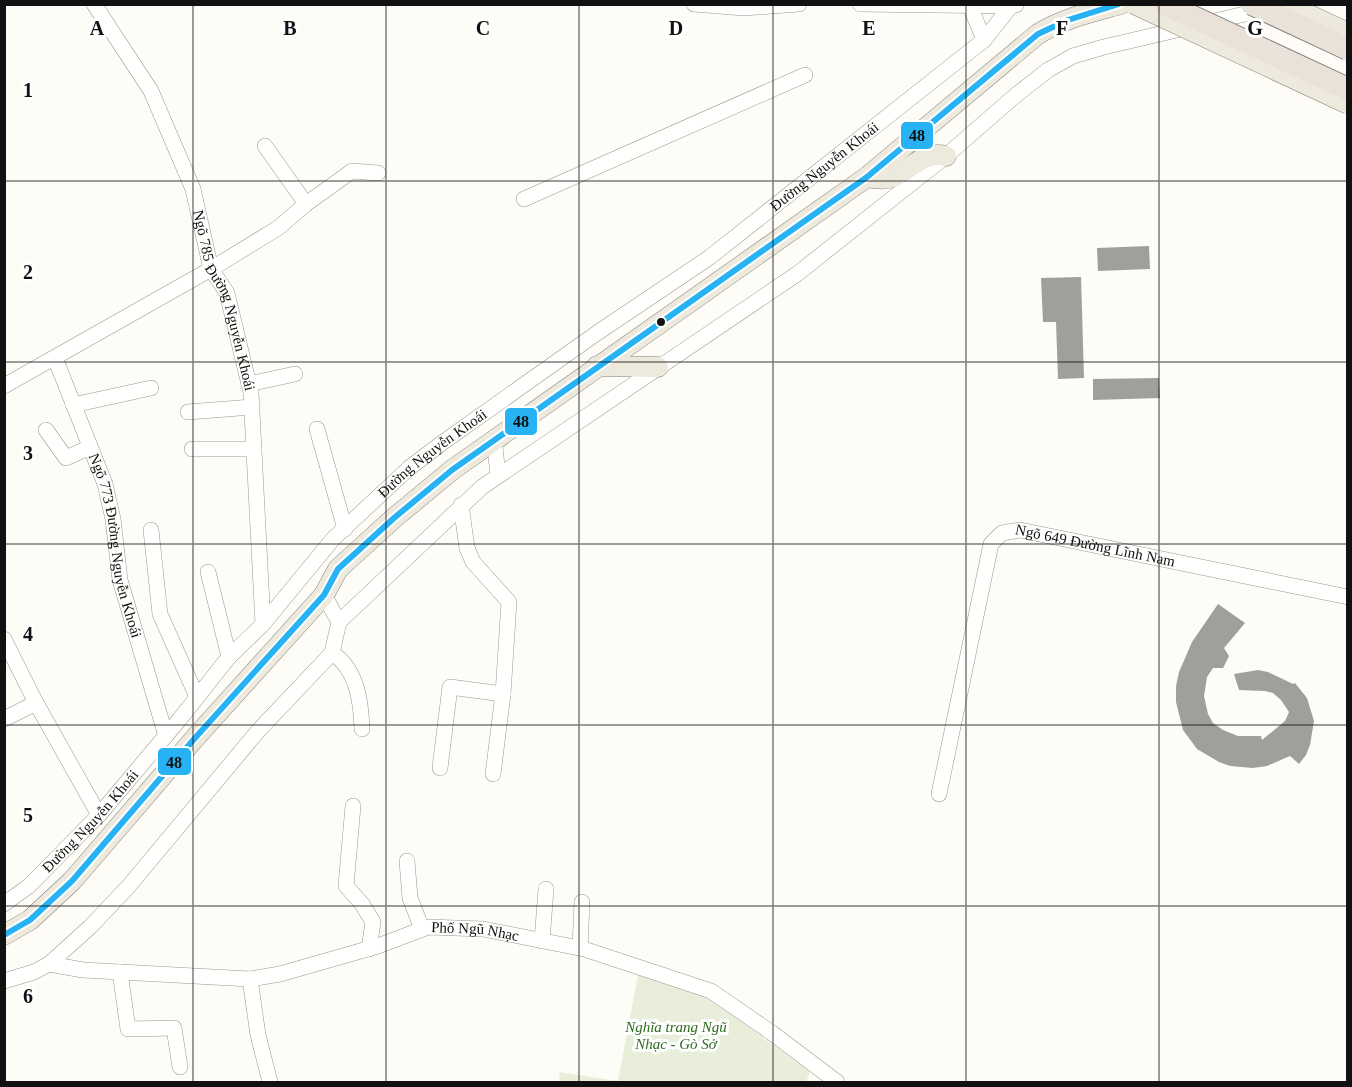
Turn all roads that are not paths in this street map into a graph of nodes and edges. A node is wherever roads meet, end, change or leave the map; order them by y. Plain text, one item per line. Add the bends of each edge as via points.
1 (94, 4) edge
2 (694, 4) edge
3 (800, 4) edge
4 (860, 4) edge
5 (1121, 4) edge
6 (1134, 4) edge
7 (1165, 4) edge
8 (1252, 4) edge
9 (1287, 4) edge
10 (1014, 5) edge
11 (970, 6) junction
12 (1347, 33) edge
13 (984, 40) junction
14 (1347, 49) edge
15 (805, 75) dead end
16 (1347, 89) edge
17 (1347, 104) edge
18 (265, 146) dead end
19 (946, 156) junction
20 (378, 172) dead end
21 (867, 177) junction
22 (524, 198) dead end
23 (306, 204) junction
24 (211, 269) junction
25 (55, 358) junction
26 (597, 366) junction
27 (658, 367) junction
28 (295, 374) dead end
29 (249, 384) junction
30 (4, 386) edge
31 (151, 388) dead end
32 (74, 405) junction
33 (252, 407) junction
34 (188, 412) dead end
35 (317, 429) dead end
36 (46, 430) dead end
37 (494, 438) junction
38 (90, 447) junction
39 (192, 449) dead end
40 (254, 449) junction
41 (498, 475) junction
42 (461, 505) junction
43 (345, 529) junction
44 (151, 530) dead end
45 (208, 572) dead end
46 (324, 595) junction
47 (1347, 597) edge
48 (339, 622) junction
49 (263, 624) junction
50 (4, 639) edge
51 (332, 653) junction
52 (229, 657) junction
53 (503, 694) junction
54 (197, 697) junction
55 (36, 703) junction
56 (4, 718) edge
57 (362, 729) dead end
58 (166, 736) junction
59 (440, 768) dead end
60 (493, 774) dead end
61 (939, 795) dead end
62 (353, 806) dead end
63 (99, 814) junction
64 (407, 861) dead end
65 (546, 889) dead end
66 (582, 902) dead end
67 (4, 904) edge
68 (422, 929) junction
69 (12, 931) edge
70 (542, 941) junction
71 (4, 947) edge
72 (580, 948) junction
73 (369, 949) junction
74 (49, 964) junction
75 (120, 972) junction
76 (250, 979) junction
77 (4, 981) edge
78 (180, 1067) dead end
79 (270, 1083) edge
80 (837, 1083) edge

1 - 24 street, Ngõ 785 Đường Nguyễn Khoái via 151,91 193,189
2 - 3 street via 744,8
4 - 11 street
5 - 21 main road, Đường Nguyễn Khoái via 1075,16 1038,34
6 - 17 main road, bridge
7 - 16 highway, bridge
8 - 14 highway, bridge
9 - 12 main road, bridge
9 - 19 street via 1073,56 1024,88
10 - 11 street
10 - 13 street, Đường Nguyễn Khoái
11 - 13 street
13 - 43 street, Đường Nguyễn Khoái via 710,257 409,468
15 - 22 street
18 - 23 street
19 - 21 main road via 927,156 893,177
19 - 27 street via 797,274
20 - 23 street via 352,171
21 - 26 main road, Đường Nguyễn Khoái
23 - 24 street via 278,228
24 - 25 street
24 - 29 street, Ngõ 785 Đường Nguyễn Khoái via 227,293
25 - 30 street
25 - 32 street, Ngõ 773 Đường Nguyễn Khoái
26 - 27 main road
26 - 37 main road, Đường Nguyễn Khoái
27 - 41 street
28 - 29 street
29 - 33 street, Ngõ 785 Đường Nguyễn Khoái
31 - 32 street
32 - 38 street, Ngõ 773 Đường Nguyễn Khoái
33 - 34 street
33 - 40 street, Ngõ 785 Đường Nguyễn Khoái
35 - 43 street
36 - 38 street via 66,458
37 - 41 street
37 - 46 main road, Đường Nguyễn Khoái via 394,518 338,569
38 - 58 street, Ngõ 773 Đường Nguyễn Khoái via 105,484 120,580
39 - 40 street
40 - 49 street, Ngõ 785 Đường Nguyễn Khoái
41 - 42 street
42 - 48 street
42 - 53 street via 473,562 509,602
43 - 49 street, Đường Nguyễn Khoái
44 - 54 street via 160,614
45 - 52 street
46 - 48 street
46 - 69 main road, Đường Nguyễn Khoái via 79,873 32,918
47 - 61 street, Ngõ 649 Đường Lĩnh Nam via 1020,530 1002,533 991,544
48 - 51 street
49 - 52 street, Đường Nguyễn Khoái
50 - 55 street
51 - 57 street via 350,674 360,698
51 - 74 street via 258,731 128,887
52 - 54 street, Đường Nguyễn Khoái
53 - 59 street via 450,687
53 - 60 street
54 - 58 street, Đường Nguyễn Khoái
55 - 56 street
55 - 63 street
58 - 63 street, Đường Nguyễn Khoái
62 - 73 street via 346,886 373,922
63 - 67 street, Đường Nguyễn Khoái via 29,886
64 - 68 street via 410,898
65 - 70 street
66 - 72 street
68 - 70 street, Phố Ngũ Nhạc via 483,928
68 - 73 street, Phố Ngũ Nhạc
69 - 71 main road, Đường Nguyễn Khoái
70 - 72 street, Phố Ngũ Nhạc
72 - 80 street, Phố Ngũ Nhạc via 711,991
73 - 76 street, Phố Ngũ Nhạc
74 - 75 street, Phố Ngũ Nhạc
74 - 77 street
75 - 76 street, Phố Ngũ Nhạc
75 - 78 street via 128,1029 174,1028
76 - 79 street

